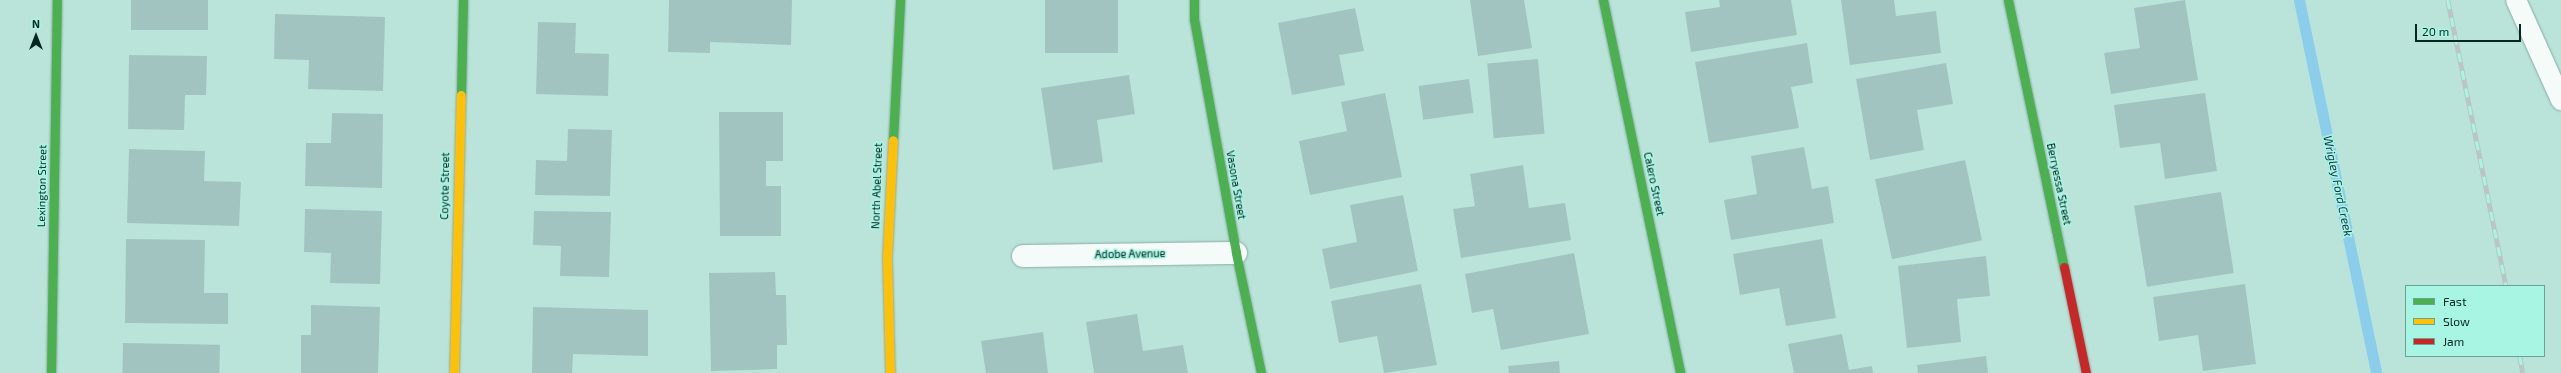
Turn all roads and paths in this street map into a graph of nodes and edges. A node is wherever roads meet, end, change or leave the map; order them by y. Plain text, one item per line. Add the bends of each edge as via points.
1 (57, 0) edge
2 (463, 0) edge
3 (900, 0) edge
4 (1194, 0) edge
5 (1603, 0) edge
6 (2008, 0) edge
7 (2516, 0) edge
8 (2561, 100) edge
9 (1236, 253) junction
10 (1023, 256) dead end
11 (51, 373) edge
12 (454, 373) edge
13 (890, 373) edge
14 (1261, 373) edge
15 (1680, 373) edge
16 (2086, 373) edge

1 - 11 street, Lexington Street
2 - 12 street, Coyote Street
3 - 13 street, North Abel Street via 887,257
4 - 9 street, Vasona Street via 1194,19
5 - 15 street, Calero Street
6 - 16 street, Berryessa Street
7 - 8 lane
9 - 10 street, Adobe Avenue
9 - 14 street, Vasona Street

